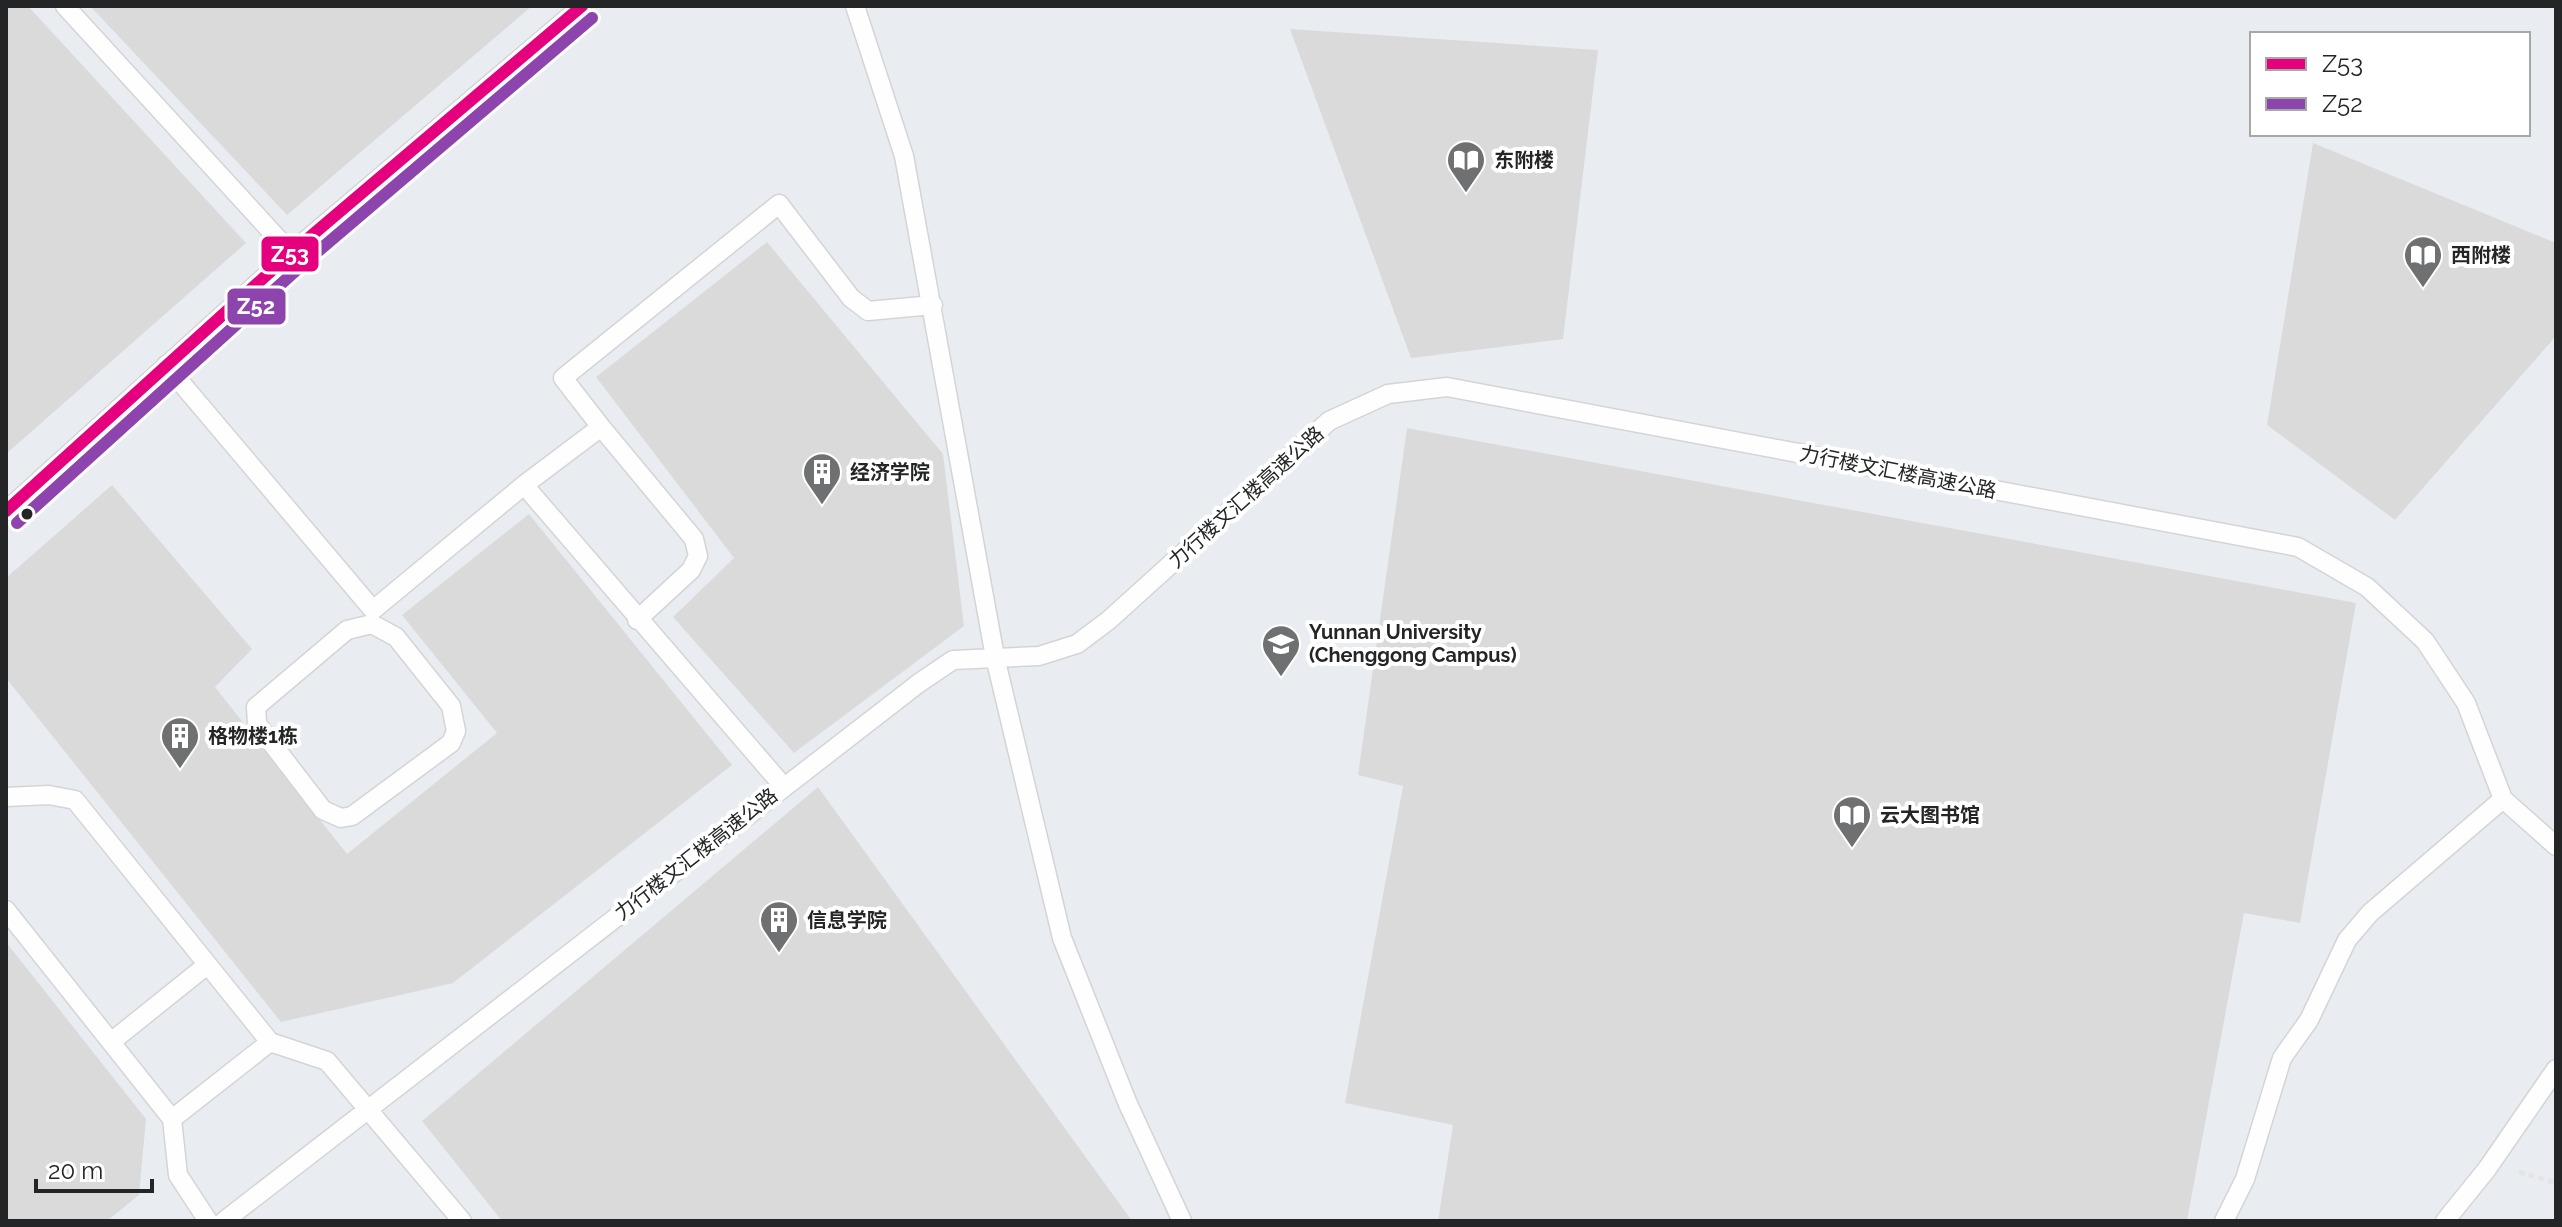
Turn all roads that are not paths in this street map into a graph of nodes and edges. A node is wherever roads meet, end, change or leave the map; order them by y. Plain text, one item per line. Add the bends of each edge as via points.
1 (65, 6) edge
2 (582, 6) edge
3 (855, 6) edge
4 (291, 253) junction
5 (933, 305) junction
6 (166, 365) junction
7 (601, 427) junction
8 (524, 485) junction
9 (6, 511) edge
10 (372, 617) junction
11 (637, 620) junction
12 (995, 657) junction
13 (784, 787) junction
14 (6, 797) edge
15 (2503, 799) junction
16 (2556, 846) edge
17 (6, 910) edge
18 (207, 965) junction
19 (111, 1042) junction
20 (270, 1042) junction
21 (2556, 1069) edge
22 (369, 1108) junction
23 (172, 1119) junction
24 (208, 1221) edge
25 (224, 1221) edge
26 (462, 1221) edge
27 (1182, 1221) edge
28 (2224, 1221) edge
29 (2445, 1221) edge

1 - 4 lane
2 - 4 lane
3 - 5 lane via 904,156
4 - 6 lane
5 - 7 lane via 868,311 851,298 779,204 563,378
5 - 12 lane
6 - 9 lane
6 - 10 lane
7 - 8 lane
7 - 11 lane via 694,539 698,556 691,570
8 - 10 lane
8 - 11 lane
10 - 10 lane via 347,630 256,707 257,724 323,810 341,818 352,816 451,743 456,731 451,706 396,637
11 - 13 lane
12 - 13 lane, 力行楼文汇楼高速公路 via 953,660
12 - 15 lane, 力行楼文汇楼高速公路 via 1039,656 1077,644 1329,421 1388,394 1447,387 2298,547 2367,587 2425,641 2466,703
12 - 27 lane via 1062,938 1128,1104
13 - 22 lane, 力行楼文汇楼高速公路
14 - 18 lane via 75,800
15 - 16 lane, 力行楼文汇楼高速公路
15 - 28 lane via 2370,913 2347,940 2309,1020 2282,1058 2245,1179
17 - 19 lane
18 - 19 lane
18 - 20 lane
19 - 23 lane
20 - 22 lane via 327,1061
20 - 23 lane
21 - 29 lane
22 - 25 lane, 力行楼文汇楼高速公路
22 - 26 lane
23 - 24 lane via 178,1175

